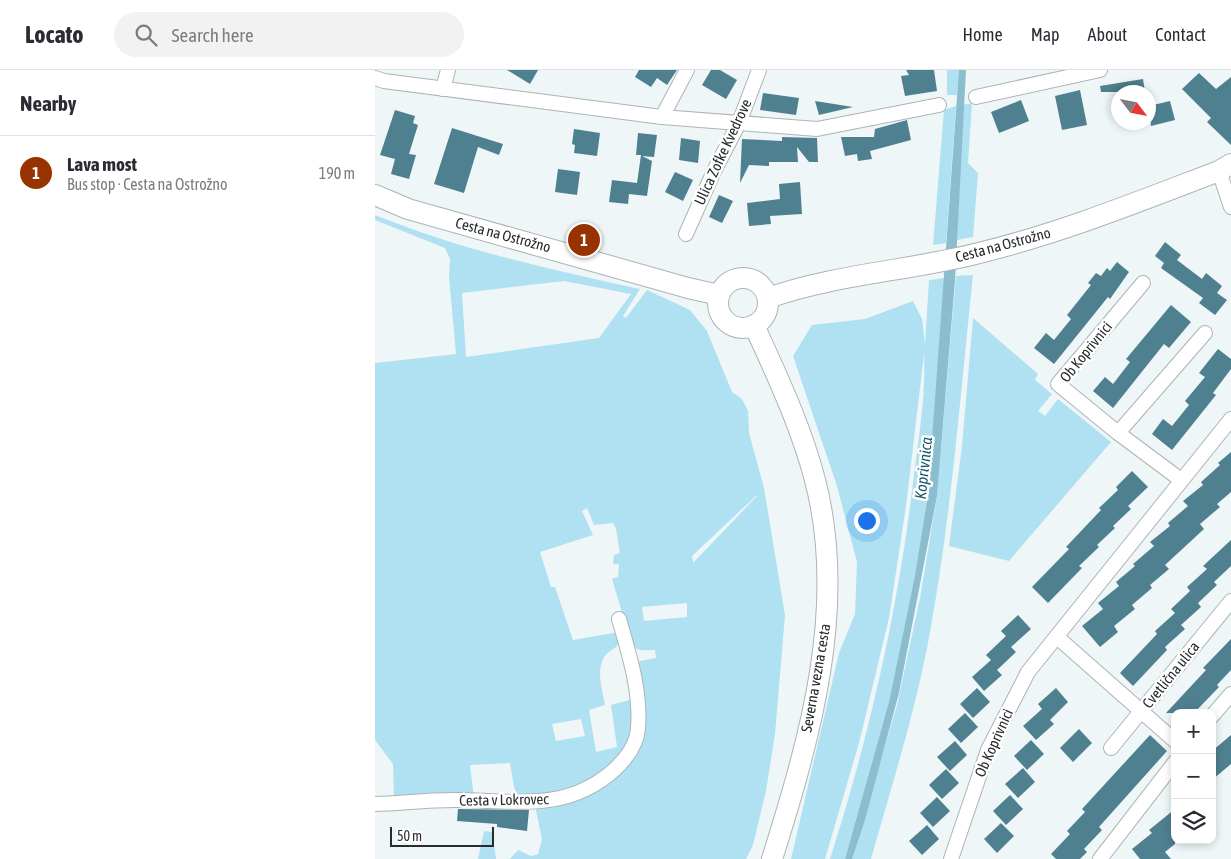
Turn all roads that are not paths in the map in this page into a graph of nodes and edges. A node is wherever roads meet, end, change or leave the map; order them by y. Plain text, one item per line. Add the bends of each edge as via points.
1 (448, 70) edge
2 (687, 70) edge
3 (759, 70) edge
4 (1100, 70) edge
5 (375, 78) edge
6 (443, 89) junction
7 (976, 97) dead end
8 (939, 105) dead end
9 (662, 117) junction
10 (739, 123) junction
11 (1225, 168) edge
12 (375, 194) edge
13 (1231, 207) edge
14 (686, 234) dead end
15 (1143, 283) dead end
16 (719, 295) junction
17 (768, 298) junction
18 (754, 325) junction
19 (1205, 333) dead end
20 (1231, 419) edge
21 (1118, 433) junction
22 (1181, 480) junction
23 (1231, 601) edge
24 (619, 619) dead end
25 (1057, 637) junction
26 (1231, 694) edge
27 (1142, 711) junction
28 (1216, 711) edge
29 (1171, 737) edge
30 (1111, 748) dead end
31 (1171, 767) edge
32 (375, 804) edge
33 (772, 859) edge
34 (951, 859) edge
35 (1100, 859) edge

1 - 6 street
2 - 9 street
3 - 10 street, Ulica Zofke Kvedrove
4 - 7 street
5 - 6 street
6 - 9 street
8 - 10 street via 817,129
9 - 10 street
10 - 14 street, Ulica Zofke Kvedrove
11 - 13 street
11 - 17 street, Cesta na Ostrožno via 1066,228 978,254 802,286
12 - 16 street, Cesta na Ostrožno via 427,214
15 - 21 street, Ob Koprivnici via 1058,384
16 - 17 street via 729,282 746,278 760,284
16 - 18 street via 718,303 724,319 739,328
17 - 18 street via 766,314
18 - 33 street, Severna vezna cesta via 792,411 815,481 829,564 826,639 798,776
19 - 21 street
20 - 22 street, Ob Koprivnici
21 - 22 street, Ob Koprivnici
22 - 25 street, Ob Koprivnici
23 - 27 street, Cvetlična ulica
24 - 32 street, Cesta v Lokrovec via 633,669 638,729 633,747 603,780 569,797 535,802 446,800
25 - 27 street
25 - 34 street, Ob Koprivnici via 1028,672 1005,713 988,750
26 - 28 street
27 - 29 street
27 - 30 street, Cvetlična ulica
31 - 35 street

